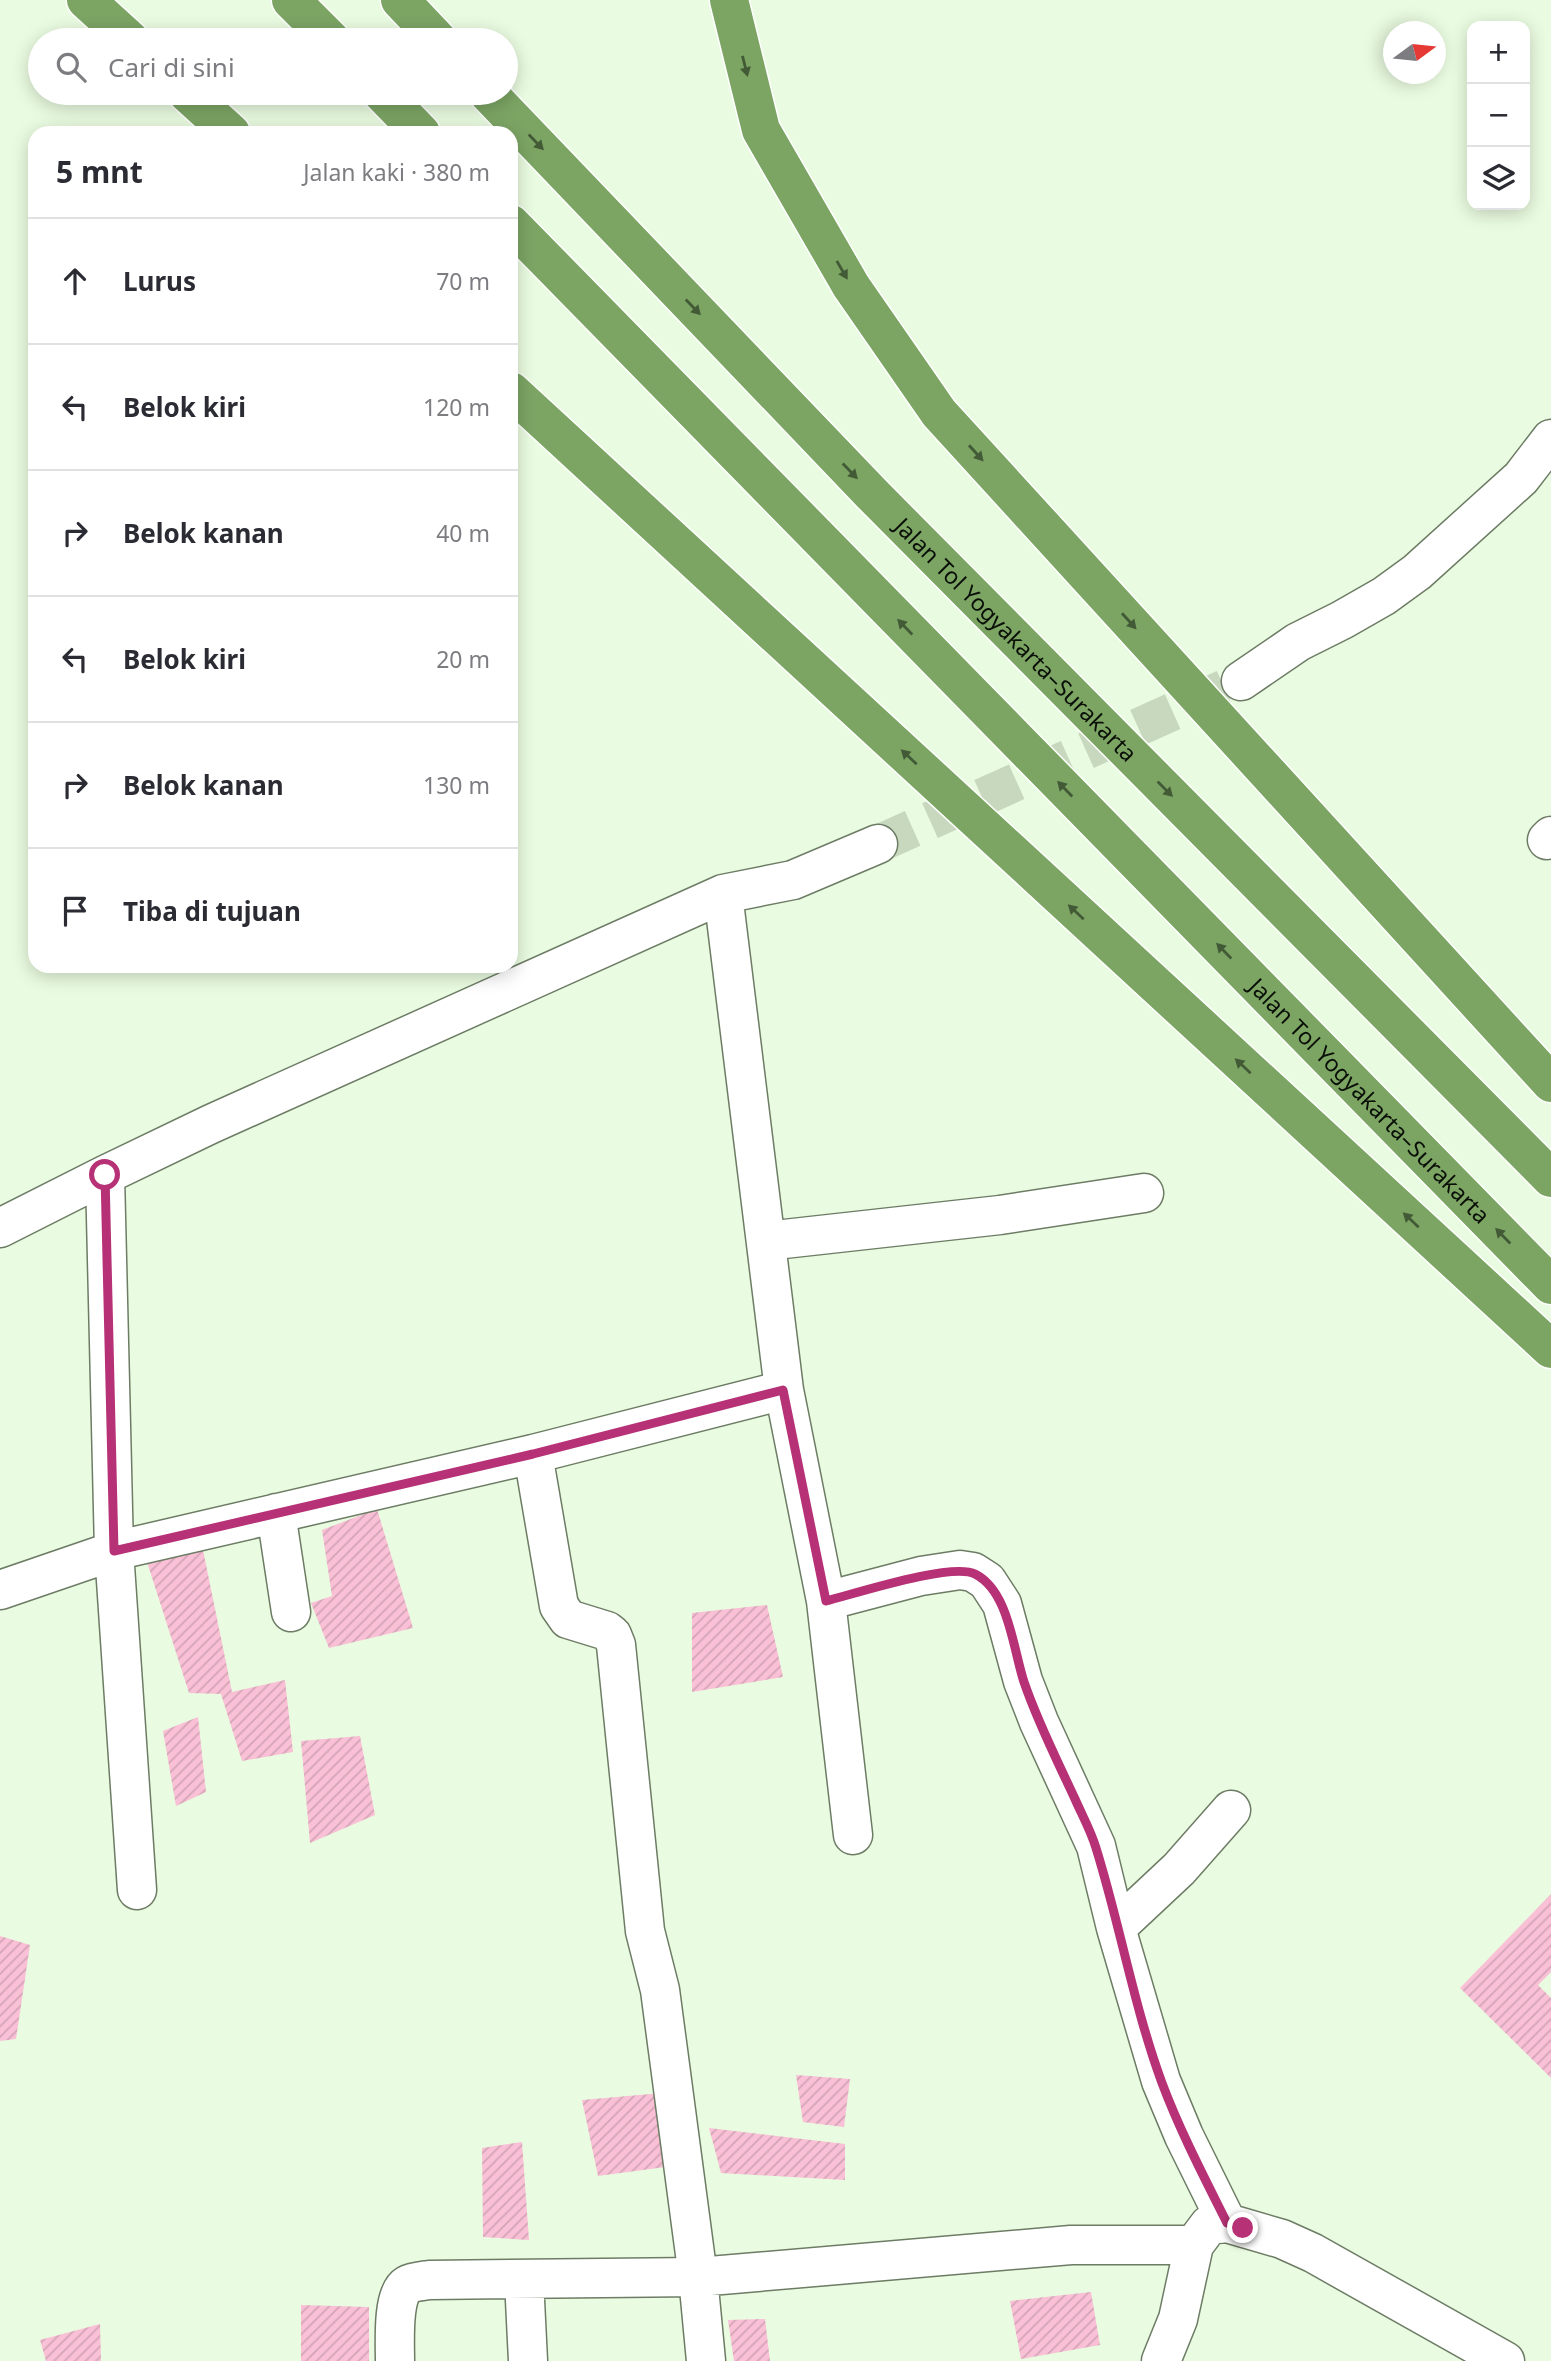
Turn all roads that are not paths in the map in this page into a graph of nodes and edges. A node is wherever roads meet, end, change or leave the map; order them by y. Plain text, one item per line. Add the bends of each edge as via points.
1 (86, 0) edge
2 (291, 0) edge
3 (400, 0) edge
4 (729, 0) edge
5 (117, 28) edge
6 (319, 28) edge
7 (427, 28) edge
8 (200, 105) edge
9 (394, 105) edge
10 (499, 105) edge
11 (223, 126) edge
12 (414, 126) edge
13 (518, 231) edge
14 (518, 397) edge
15 (1551, 439) edge
16 (1241, 681) tunnel mouth
17 (878, 844) tunnel mouth
18 (723, 894) junction
19 (1551, 1083) edge
20 (105, 1175) junction
21 (1551, 1178) edge
22 (1144, 1193) dead end
23 (0, 1228) edge
24 (765, 1241) junction
25 (1551, 1285) edge
26 (1551, 1349) edge
27 (783, 1390) junction
28 (533, 1454) junction
29 (276, 1513) junction
30 (114, 1551) junction
31 (0, 1590) edge
32 (826, 1601) junction
33 (291, 1612) dead end
34 (1231, 1810) dead end
35 (853, 1835) dead end
36 (137, 1890) dead end
37 (1116, 1928) junction
38 (1227, 2223) junction
39 (1194, 2245) junction
40 (698, 2277) junction
41 (524, 2280) junction
42 (395, 2361) edge
43 (528, 2361) edge
44 (706, 2361) edge
45 (1161, 2361) edge
46 (1505, 2361) edge

1 - 5 highway
2 - 6 highway
3 - 7 highway
4 -> 19 highway via 761,130 851,286 939,413
8 - 11 highway
9 - 12 highway
10 -> 21 highway, Jalan Tol Yogyakarta–Surakarta via 872,494
25 -> 13 highway, Jalan Tol Yogyakarta–Surakarta
26 -> 14 highway
15 - 16 street via 1521,478 1417,572
17 - 18 street via 793,880
18 - 20 street
18 - 24 street
20 - 23 street
20 - 30 street
22 - 24 street via 1012,1214
24 - 27 street
27 - 28 street
27 - 32 street
28 - 29 street
28 - 40 street via 559,1606 568,1619 607,1631 616,1645 645,1931 660,1990
29 - 30 street
29 - 33 street
30 - 31 street
30 - 36 street
32 - 35 street
32 - 37 street via 960,1570 987,1581 1002,1604 1039,1722 1096,1846
34 - 37 street via 1179,1869
37 - 38 street via 1161,2081
38 - 39 street via 1209,2225
38 - 46 street via 1313,2253
39 - 40 street via 1071,2245
39 - 45 street via 1178,2319
40 - 41 street
40 - 44 street
41 - 42 street via 429,2280 406,2285 397,2302
41 - 43 street

